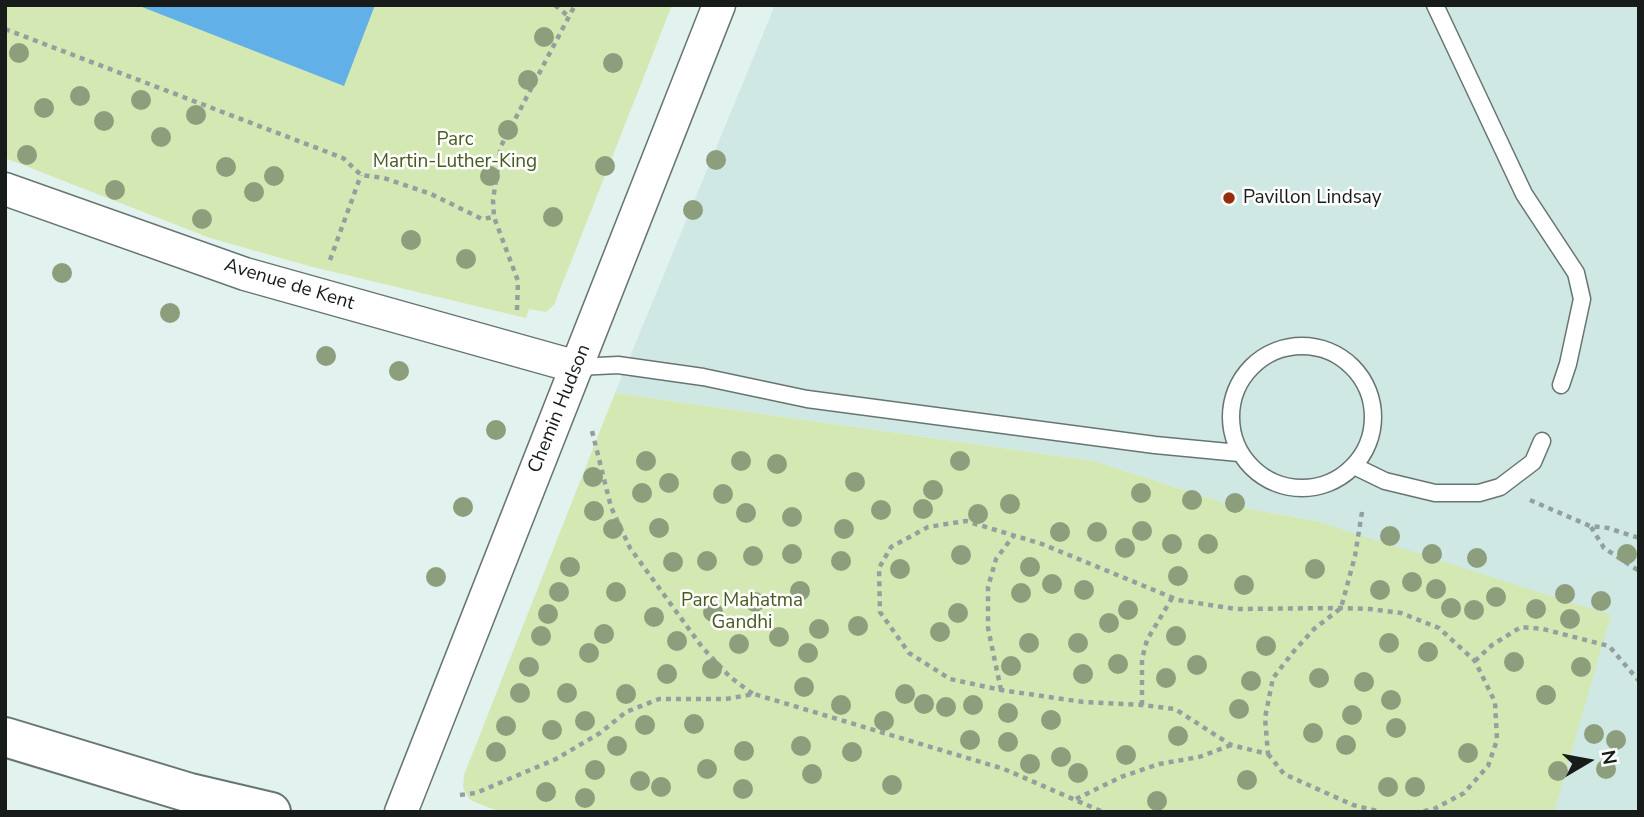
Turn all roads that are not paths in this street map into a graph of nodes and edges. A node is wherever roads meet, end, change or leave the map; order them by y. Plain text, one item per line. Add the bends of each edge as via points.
1 (719, 5) edge
2 (1436, 5) edge
3 (5, 189) edge
4 (577, 367) junction
5 (1561, 385) dead end
6 (1542, 441) dead end
7 (1239, 453) junction
8 (1354, 466) junction
9 (5, 737) edge
10 (271, 812) edge
11 (401, 812) edge

1 - 4 street, Chemin Hudson
2 - 5 lane via 1524,194 1576,273 1583,299
3 - 4 street, Avenue de Kent via 244,274
4 - 7 lane via 618,365 807,399
4 - 11 street, Chemin Hudson
6 - 8 lane via 1533,463 1500,488 1479,493 1435,493 1385,481
7 - 8 lane via 1252,469 1287,488 1327,484
7 - 8 lane via 1230,410 1236,388 1265,356 1308,346 1329,351 1348,363 1363,381 1373,425
9 - 10 main road via 190,793

